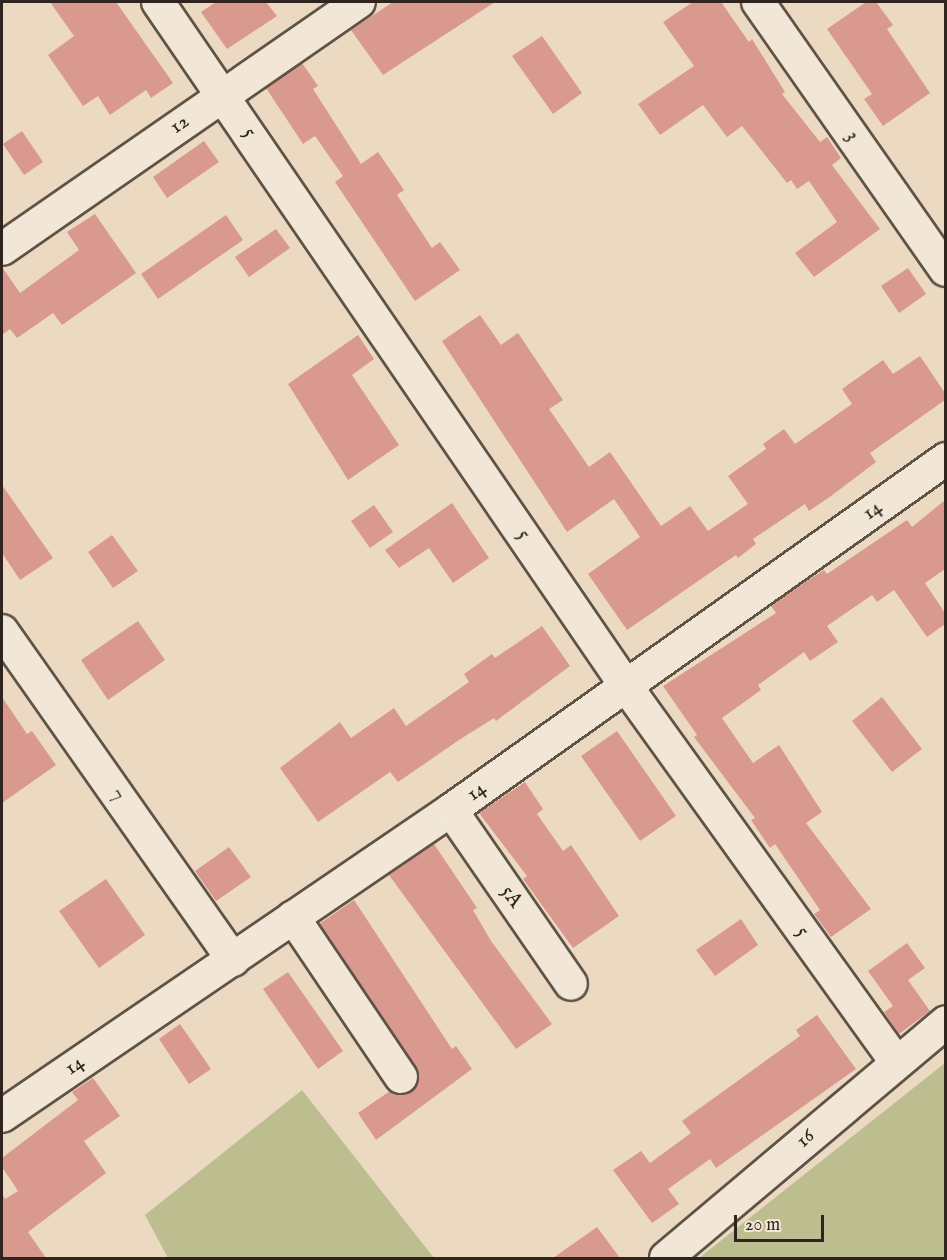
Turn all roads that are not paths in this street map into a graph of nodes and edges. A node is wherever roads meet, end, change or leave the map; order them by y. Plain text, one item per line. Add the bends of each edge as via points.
1 (158, 2) edge
2 (359, 2) edge
3 (758, 2) edge
4 (223, 96) junction
5 (2, 249) edge
6 (945, 270) edge
7 (945, 459) edge
8 (2, 631) edge
9 (626, 686) junction
10 (451, 810) junction
11 (293, 917) junction
12 (233, 960) junction
13 (571, 984) dead end
14 (945, 1022) edge
15 (896, 1062) junction
16 (401, 1077) dead end
17 (2, 1116) edge
18 (666, 1258) edge

1 - 4 street, 5
2 - 4 street, 12
3 - 6 street, 3
4 - 5 street, 12
4 - 9 street, 5
7 - 9 street, 14
8 - 12 street, 7
9 - 10 street, 14
9 - 15 street, 5
10 - 11 street, 14
10 - 13 street, 5A
11 - 12 street, 14
11 - 16 street
12 - 17 street, 14
14 - 15 street, 16
15 - 18 street, 16

